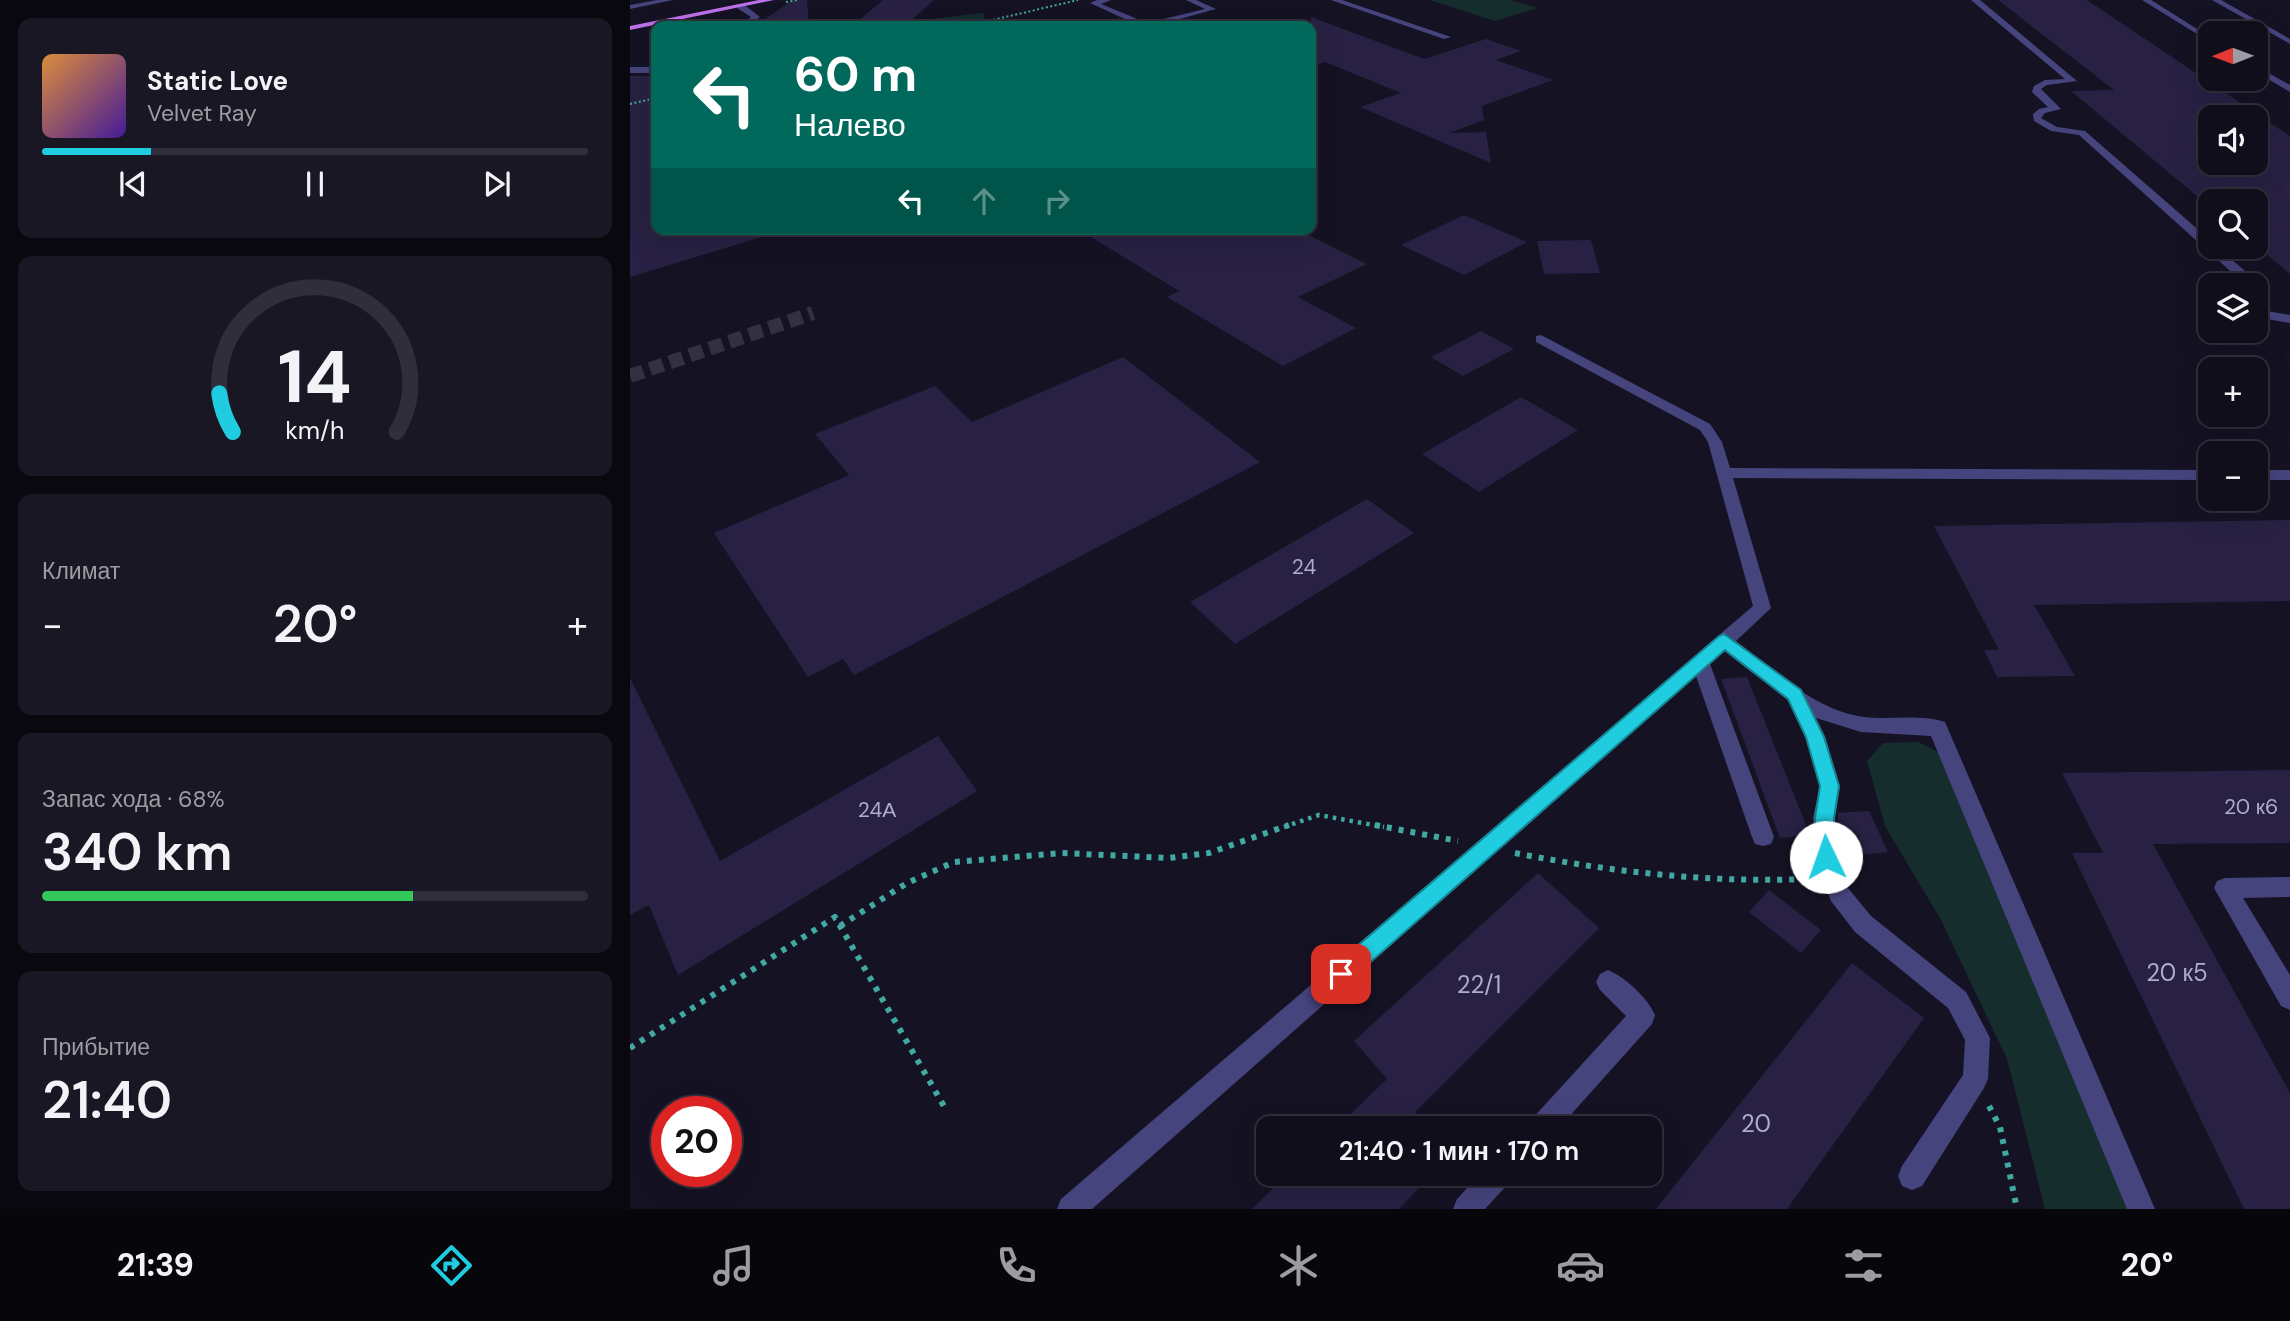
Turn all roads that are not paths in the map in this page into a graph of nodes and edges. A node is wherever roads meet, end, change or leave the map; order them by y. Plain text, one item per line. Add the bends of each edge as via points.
1 (668, 0) edge
2 (771, 0) edge
3 (1107, 0) edge
4 (1189, 0) edge
5 (1335, 0) edge
6 (1975, 0) edge
7 (2146, 0) edge
8 (2216, 0) edge
9 (740, 6) junction
10 (630, 7) edge
11 (668, 21) edge
12 (751, 21) edge
13 (1135, 21) edge
14 (1165, 21) edge
15 (651, 25) edge
16 (630, 29) edge
17 (2198, 32) edge
18 (1447, 37) dead end
19 (2290, 42) edge
20 (630, 70) edge
21 (651, 70) edge
22 (2268, 75) edge
23 (2290, 89) edge
24 (2240, 273) edge
25 (2268, 315) edge
26 (2290, 319) edge
27 (1541, 339) dead end
28 (1724, 473) junction
29 (2198, 475) edge
30 (2268, 475) edge
31 (2290, 475) edge
32 (1724, 640) junction
33 (1700, 662) junction
34 (1794, 695) junction
35 (1763, 837) dead end
36 (2290, 887) edge
37 (1608, 982) dead end
38 (2290, 998) edge
39 (1552, 1116) edge
40 (1912, 1176) dead end
41 (1488, 1186) edge
42 (1071, 1209) edge
43 (1467, 1209) edge
44 (2141, 1209) edge

1 - 10 street
2 - 9 main road
3 - 13 street via 1094,3
4 - 14 street via 1212,9
5 - 18 street
6 - 24 street via 2073,81 2037,88 2056,109 2038,113 2037,119 2054,129 2082,133
7 - 17 street
8 - 19 street
9 - 11 main road
9 - 12 street via 757,17
15 - 16 main road
20 - 21 street
22 - 23 street
25 - 26 street
27 - 28 street via 1704,427 1715,442
28 - 29 street
28 - 32 street via 1762,608
30 - 31 street
32 - 33 street
32 - 34 street
33 - 35 street
33 - 42 street
34 - 40 street via 1815,737 1830,786 1826,857 1839,894 1863,924 1957,1000 1978,1038 1975,1079
34 - 44 street via 1835,718 1879,726 1938,728
36 - 38 street via 2225,888
37 - 39 street via 1643,1015
41 - 43 street

